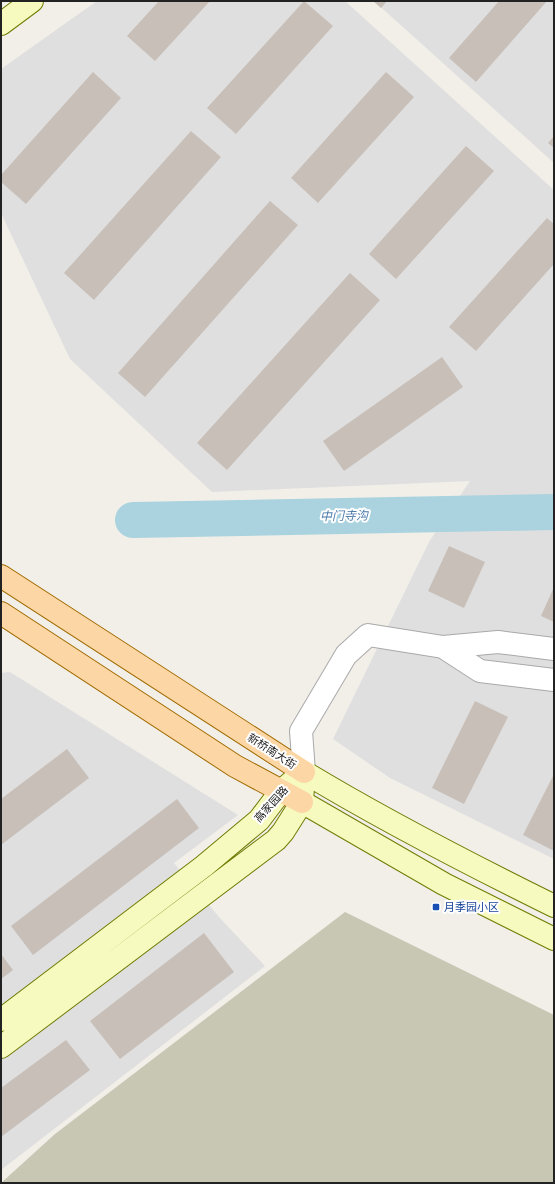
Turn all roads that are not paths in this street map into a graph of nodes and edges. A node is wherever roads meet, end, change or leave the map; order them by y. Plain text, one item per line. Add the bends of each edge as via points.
1 (32, 1) edge
2 (1, 24) edge
3 (1, 576) edge
4 (1, 613) edge
5 (443, 646) junction
6 (554, 649) edge
7 (554, 680) edge
8 (304, 772) junction
9 (281, 791) junction
10 (302, 802) junction
11 (554, 906) edge
12 (554, 939) edge
13 (1, 1020) edge
14 (1, 1047) edge

1 - 2 main road
3 - 8 main road, 新桥南大街
4 - 9 main road via 235,766
5 - 6 street via 498,642
5 - 7 street via 480,671
5 - 8 street via 368,635 346,655 301,731
8 - 9 main road, 高家园路
8 - 10 main road, 高家园路
8 - 11 main road, 新桥南大街 via 484,872
9 - 10 main road
9 - 13 main road, 高家园路 via 259,820 204,866
10 - 12 main road via 444,884
10 - 14 main road, 高家园路 via 276,840

